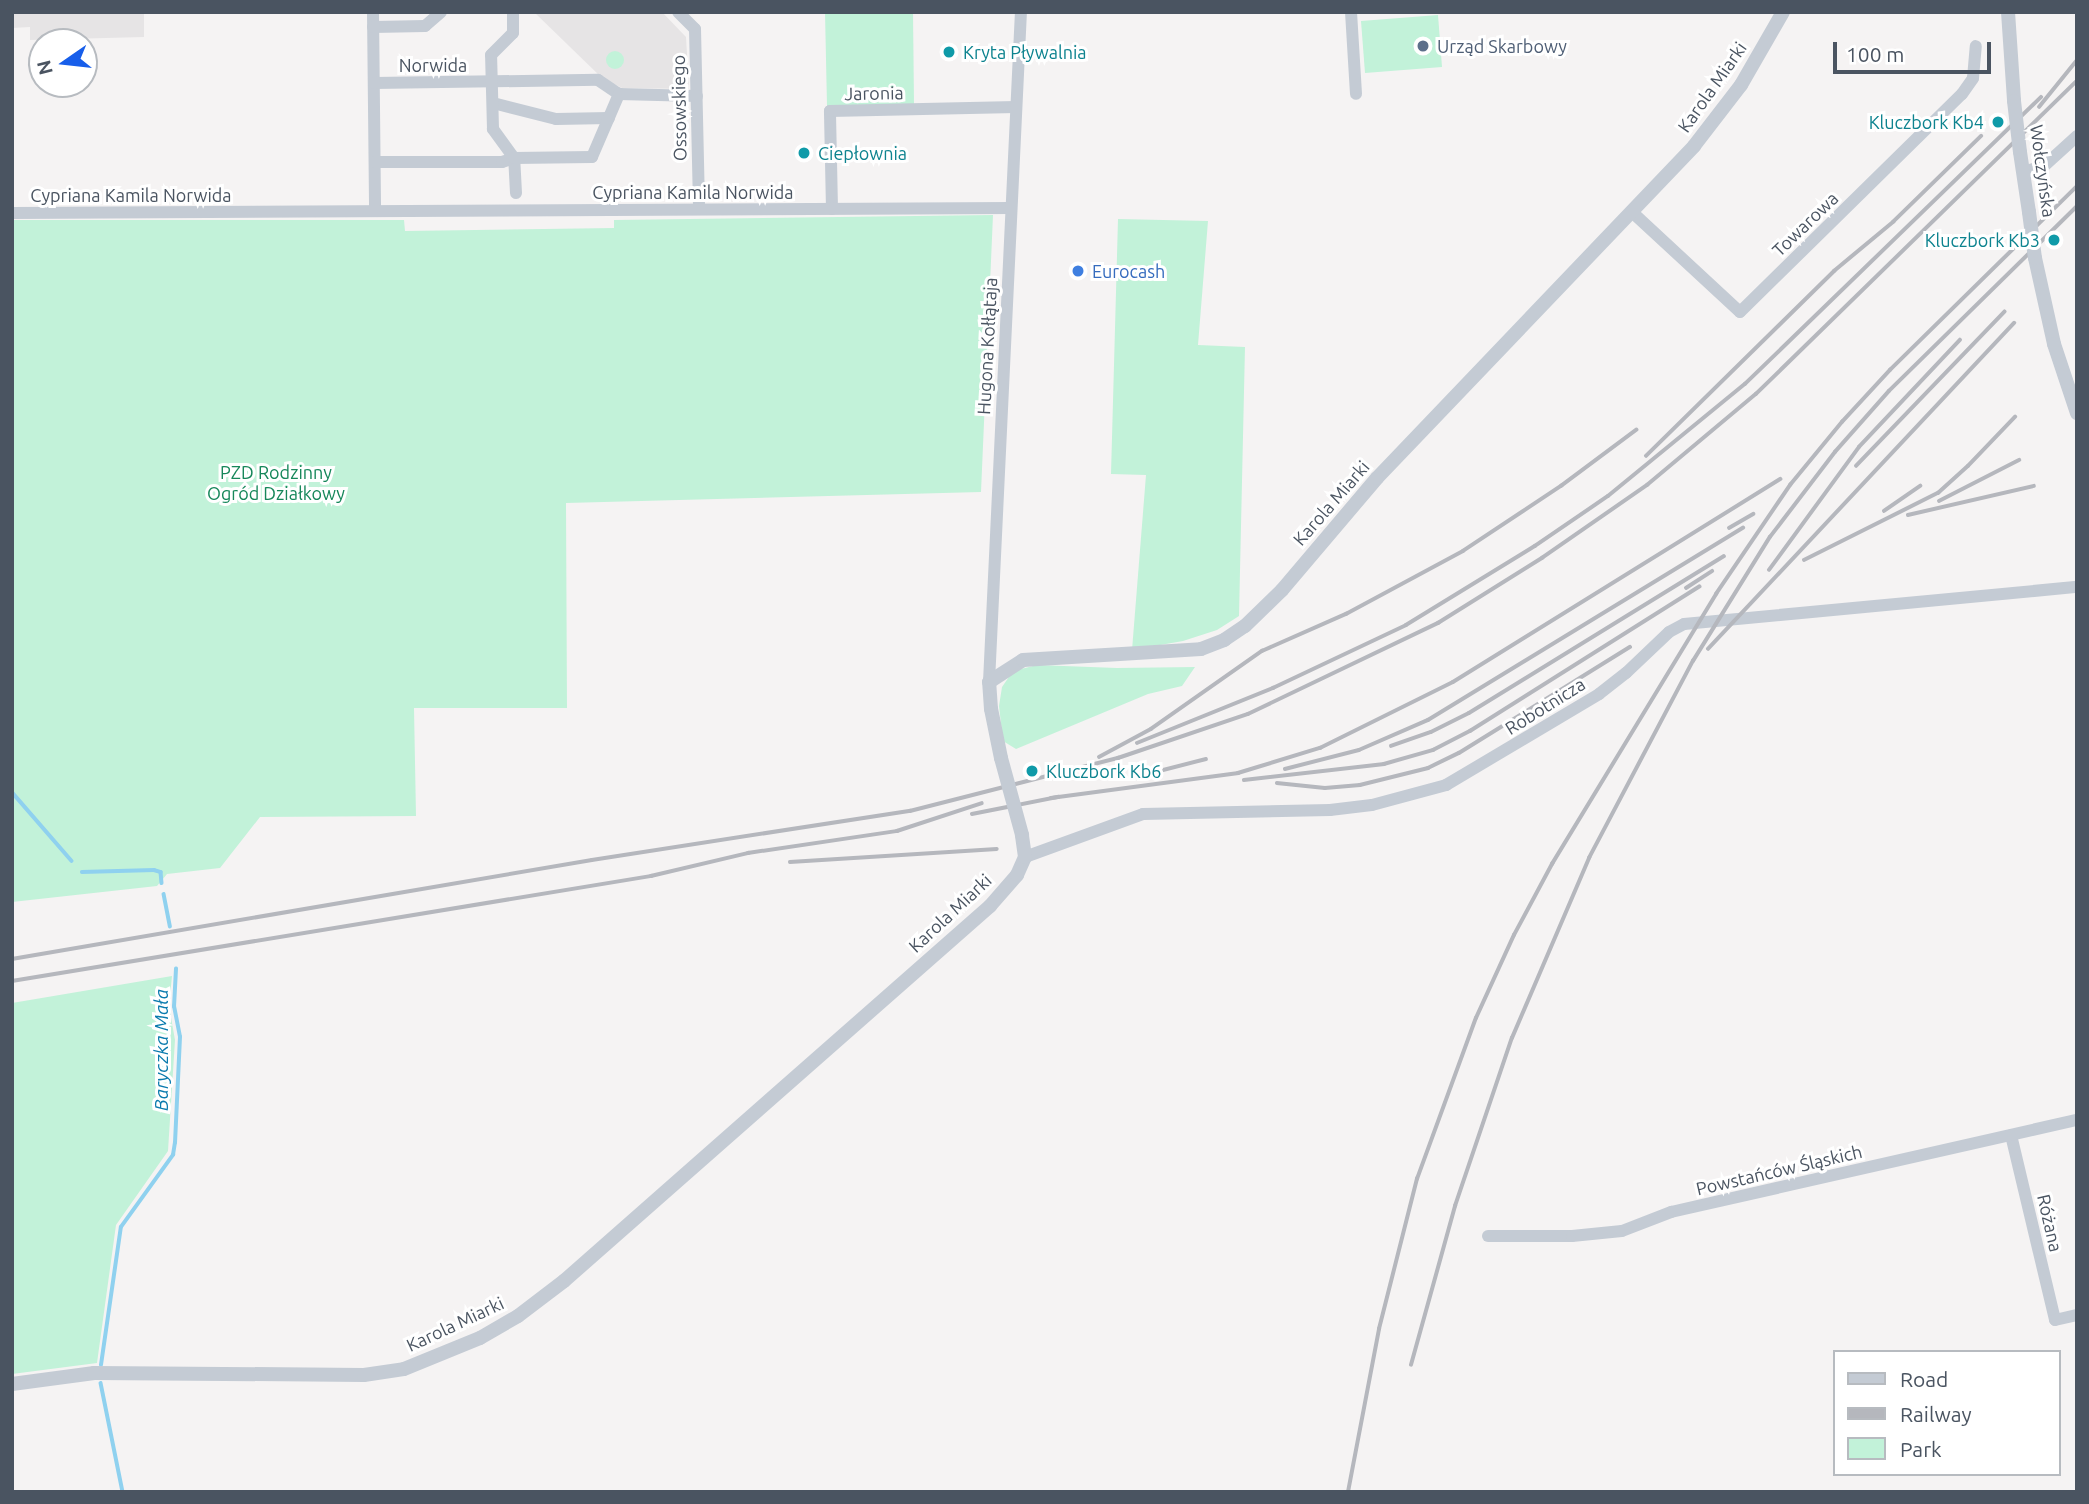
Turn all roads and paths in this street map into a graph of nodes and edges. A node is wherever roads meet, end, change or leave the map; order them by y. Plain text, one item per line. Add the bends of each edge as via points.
1 (373, 12) edge
2 (441, 12) edge
3 (513, 12) edge
4 (678, 12) edge
5 (1021, 12) edge
6 (1351, 12) edge
7 (1783, 12) edge
8 (2008, 12) edge
9 (373, 27) junction
10 (1976, 46) dead end
11 (492, 82) junction
12 (374, 83) junction
13 (619, 94) junction
14 (1356, 94) dead end
15 (697, 96) junction
16 (493, 103) junction
17 (1016, 107) junction
18 (608, 118) junction
19 (2077, 136) edge
20 (514, 158) junction
21 (375, 162) junction
22 (2023, 172) junction
23 (516, 193) dead end
24 (1012, 208) junction
25 (699, 209) junction
26 (832, 209) junction
27 (375, 211) junction
28 (1632, 212) junction
29 (12, 213) edge
30 (2077, 413) edge
31 (2077, 587) edge
32 (989, 682) junction
33 (1025, 857) junction
34 (2077, 1119) edge
35 (2011, 1135) junction
36 (1488, 1236) dead end
37 (2077, 1314) edge
38 (12, 1384) edge

1 - 9 street
2 - 9 street via 425,26
3 - 11 street via 513,33 491,55
4 - 15 street, Ossowskiego via 695,29
5 - 17 street, Hugona Kołłątaja
6 - 14 street
7 - 28 street, Karola Miarki via 1741,85 1694,146
8 - 22 street, Wołczyńska, bridge
9 - 12 street
10 - 28 street, Towarowa via 1973,78 1962,94 1740,312
11 - 12 street, Norwida
11 - 13 street, Norwida via 598,80
11 - 16 street
12 - 21 street
13 - 15 street
13 - 18 street
15 - 25 street, Ossowskiego
16 - 18 street via 556,119
16 - 20 street via 494,129
17 - 24 street, Hugona Kołłątaja
17 - 26 street, Jaronia via 830,111
18 - 20 street via 592,156
19 - 22 street via 2044,166
20 - 21 street via 502,162
20 - 23 street
21 - 27 street
22 - 30 street, Wołczyńska, bridge via 2054,344
24 - 26 street, Cypriana Kamila Norwida
24 - 32 street, Hugona Kołłątaja
25 - 26 street, Cypriana Kamila Norwida
25 - 27 street, Cypriana Kamila Norwida
27 - 29 street, Cypriana Kamila Norwida
28 - 32 street, Karola Miarki via 1377,478 1282,590 1245,626 1224,640 1189,651 1023,660
31 - 33 street, Robotnicza via 1684,624 1599,694 1446,785 1384,802 1330,810 1143,814
32 - 33 street, bridge via 992,721
33 - 38 street, Karola Miarki via 1017,875 989,906 564,1281 518,1317 480,1338 404,1369 364,1375 94,1373
34 - 35 street, Powstańców Śląskich
35 - 36 street, Powstańców Śląskich via 1671,1212 1622,1231
35 - 37 street, Różana via 2055,1320

